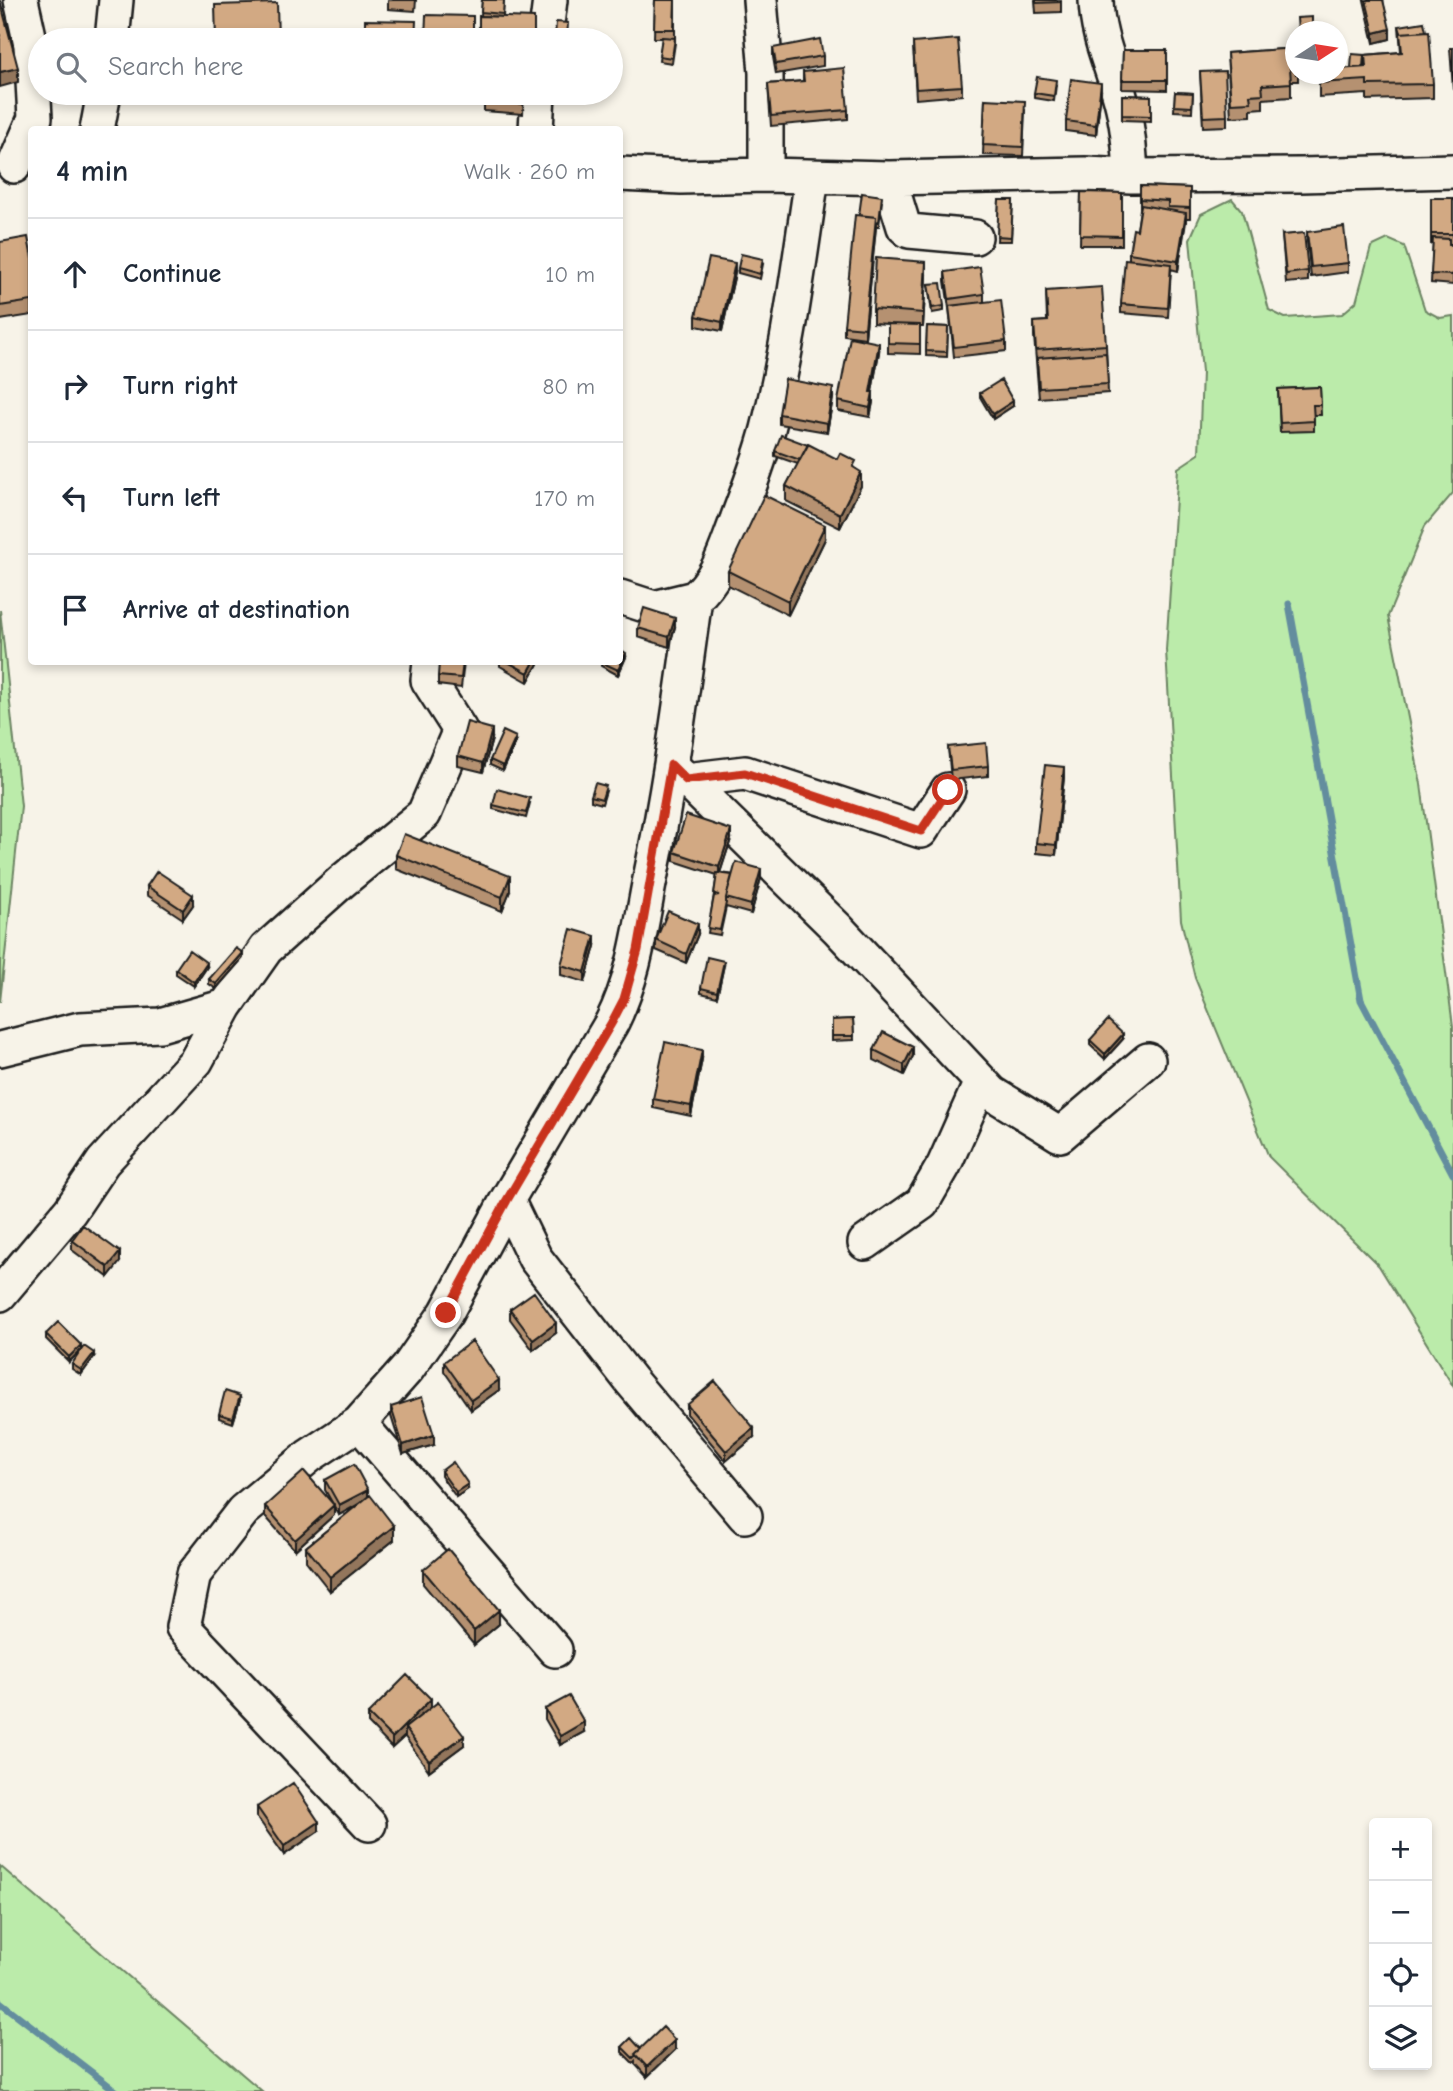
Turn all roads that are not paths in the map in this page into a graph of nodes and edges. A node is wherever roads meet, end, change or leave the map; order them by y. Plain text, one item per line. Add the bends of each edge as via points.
1 (21, 0) edge
2 (116, 0) edge
3 (550, 0) edge
4 (760, 0) edge
5 (1096, 0) edge
6 (113, 28) edge
7 (546, 28) edge
8 (28, 32) edge
9 (34, 105) edge
10 (102, 105) edge
11 (537, 105) edge
12 (32, 126) edge
13 (98, 126) edge
14 (536, 126) edge
15 (28, 135) edge
16 (15, 166) edge
17 (1453, 171) edge
18 (623, 174) edge
19 (766, 175) junction
20 (1131, 176) junction
21 (812, 178) junction
22 (889, 178) junction
23 (975, 237) dead end
24 (623, 598) edge
25 (695, 598) junction
26 (430, 665) edge
27 (678, 773) junction
28 (948, 790) dead end
29 (226, 1006) junction
30 (0, 1049) edge
31 (1148, 1060) dead end
32 (981, 1082) junction
33 (507, 1200) junction
34 (865, 1243) dead end
35 (0, 1294) edge
36 (359, 1423) junction
37 (745, 1516) dead end
38 (555, 1650) dead end
39 (369, 1824) dead end

1 - 8 street
2 - 6 street
3 - 7 street
4 - 19 street
5 - 20 street via 1130,141
9 - 12 street
10 - 13 street
11 - 14 street
15 - 16 street
17 - 20 street
18 - 19 street
19 - 21 street
20 - 22 street
21 - 22 street
21 - 25 street via 768,429 718,569
22 - 23 street via 909,231
24 - 25 street via 654,608
25 - 27 street
26 - 29 street via 428,681 460,730 424,814 266,949
27 - 28 street via 745,773 921,831
27 - 32 street via 838,929
27 - 33 street via 624,999
29 - 30 street via 160,1025 80,1029
29 - 35 street via 196,1060 103,1162 70,1210
31 - 32 street via 1060,1135
32 - 34 street via 922,1203
33 - 36 street via 446,1313 408,1368
33 - 37 street via 535,1258
36 - 38 street
36 - 39 street via 309,1456 243,1511 194,1574 183,1627

